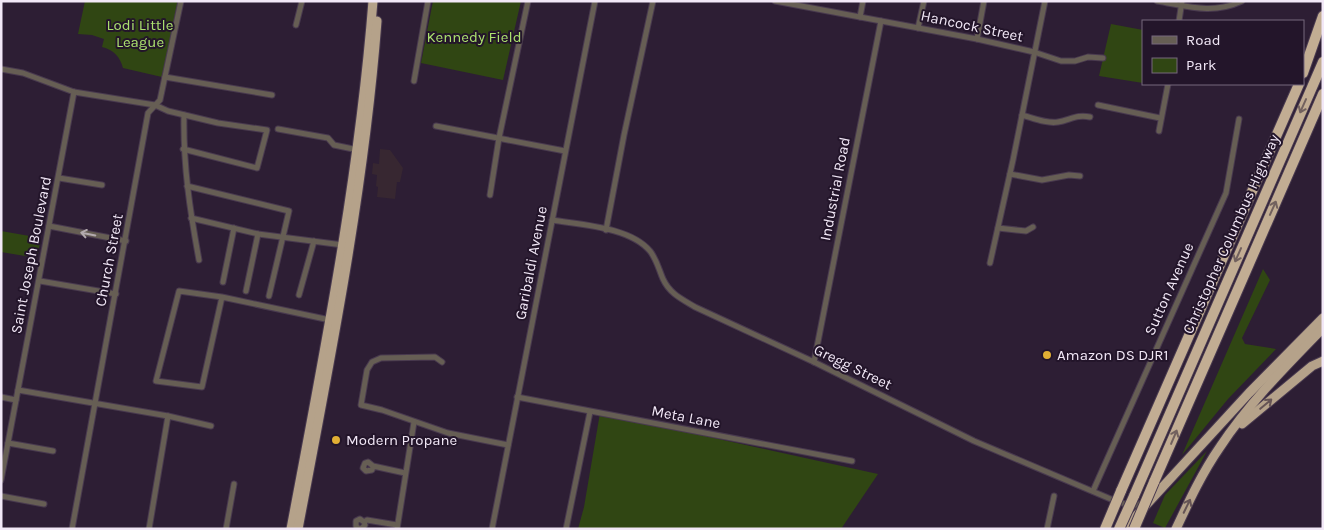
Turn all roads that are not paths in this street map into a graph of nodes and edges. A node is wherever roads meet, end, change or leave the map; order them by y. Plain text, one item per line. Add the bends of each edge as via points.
1 (181, 1) edge
2 (302, 1) edge
3 (373, 1) edge
4 (379, 1) edge
5 (428, 1) edge
6 (528, 1) edge
7 (595, 1) edge
8 (652, 1) edge
9 (775, 1) edge
10 (863, 1) edge
11 (924, 1) edge
12 (984, 1) edge
13 (1044, 1) edge
14 (1157, 1) edge
15 (1242, 1) edge
16 (803, 3) edge
17 (1182, 3) edge
18 (1323, 16) edge
19 (860, 17) junction
20 (1179, 20) edge
21 (881, 21) junction
22 (296, 25) dead end
23 (918, 28) junction
24 (1323, 28) edge
25 (977, 39) junction
26 (1034, 52) junction
27 (1103, 58) dead end
28 (1323, 62) edge
29 (1, 69) edge
30 (1304, 71) edge
31 (1304, 72) edge
32 (165, 77) junction
33 (414, 81) dead end
34 (1168, 85) edge
35 (1299, 85) edge
36 (74, 92) junction
37 (1323, 94) edge
38 (272, 95) dead end
39 (1323, 104) edge
40 (155, 105) junction
41 (1098, 105) dead end
42 (1314, 113) junction
43 (184, 115) junction
44 (1022, 115) junction
45 (1090, 117) dead end
46 (1160, 118) junction
47 (1239, 119) dead end
48 (436, 126) dead end
49 (278, 129) dead end
50 (1159, 131) dead end
51 (499, 138) junction
52 (184, 149) junction
53 (358, 150) junction
54 (565, 151) junction
55 (1010, 174) junction
56 (1080, 176) dead end
57 (59, 178) junction
58 (102, 185) dead end
59 (187, 186) junction
60 (490, 195) dead end
61 (191, 218) junction
62 (552, 220) junction
63 (49, 226) junction
64 (1034, 227) dead end
65 (234, 228) junction
66 (998, 228) junction
67 (606, 230) junction
68 (258, 234) junction
69 (283, 237) junction
70 (126, 241) junction
71 (314, 241) junction
72 (344, 245) junction
73 (199, 260) dead end
74 (990, 263) dead end
75 (40, 281) junction
76 (223, 282) dead end
77 (246, 290) dead end
78 (1208, 292) junction
79 (116, 294) junction
80 (299, 295) dead end
81 (270, 296) dead end
82 (222, 297) junction
83 (1323, 318) edge
84 (330, 320) junction
85 (1323, 328) edge
86 (1323, 361) edge
87 (442, 362) dead end
88 (814, 362) junction
89 (18, 390) junction
90 (1, 397) edge
91 (517, 397) junction
92 (16, 400) junction
93 (95, 403) junction
94 (590, 412) junction
95 (168, 416) junction
96 (1166, 420) junction
97 (414, 422) junction
98 (211, 426) dead end
99 (1228, 435) junction
100 (8, 442) junction
101 (508, 445) junction
102 (53, 451) dead end
103 (852, 461) dead end
104 (373, 466) dead end
105 (405, 473) junction
106 (1, 480) edge
107 (234, 484) dead end
108 (1093, 491) junction
109 (1, 496) edge
110 (1054, 496) dead end
111 (1152, 499) junction
112 (1113, 500) junction
113 (44, 504) dead end
114 (364, 522) dead end
115 (397, 527) edge
116 (72, 529) edge
117 (148, 529) edge
118 (226, 529) edge
119 (291, 529) edge
120 (298, 529) edge
121 (492, 529) edge
122 (566, 529) edge
123 (1047, 529) edge
124 (1105, 529) edge
125 (1119, 529) edge
126 (1124, 529) edge
127 (1134, 529) edge
128 (1176, 529) edge

1 - 32 street, Church Street
2 - 22 street
3 - 53 highway
4 - 120 highway via 352,233
5 - 33 street
6 - 51 street
7 - 54 street, Garibaldi Avenue
8 - 67 street
9 - 16 street, Hancock Street
10 - 19 street
11 - 23 street
12 - 25 street
13 - 26 street
14 - 17 street
15 - 17 street via 1206,10
16 - 19 street, Hancock Street
17 - 20 street
18 - 30 highway
19 - 21 street, Hancock Street
21 - 23 street, Hancock Street
21 - 88 street, Industrial Road
23 - 25 street, Hancock Street
24 - 31 highway
25 - 26 street, Hancock Street
26 - 27 street, Hancock Street via 1061,61
26 - 44 street
28 -> 96 highway, Christopher Columbus Highway
29 - 36 street via 23,73
32 - 38 street
32 - 40 street, Church Street via 160,100
34 - 46 street
35 - 78 highway, Christopher Columbus Highway
36 - 40 street
36 - 57 street, Saint Joseph Boulevard
37 - 42 highway, Christopher Columbus Highway
39 - 42 highway
40 - 43 street
40 - 70 street, Church Street via 148,113
41 - 46 street
127 -> 42 highway, Christopher Columbus Highway, bridge
43 - 52 street
43 - 52 street via 266,130 257,168
44 - 45 street via 1052,122 1078,116
44 - 55 street
46 - 50 street
47 - 108 street, Sutton Avenue via 1226,192
48 - 51 street
49 - 53 street via 328,138 334,146
51 - 54 street
51 - 60 street
52 - 59 street
53 - 72 highway
54 - 62 street, Garibaldi Avenue
55 - 56 street via 1042,180
55 - 66 street
57 - 58 street
57 - 63 street, Saint Joseph Boulevard
59 - 61 street
59 - 69 street via 289,210
61 - 65 street
61 - 73 street
62 - 67 street, Gregg Street
62 - 91 street, Garibaldi Avenue
70 -> 63 street
63 - 75 street, Saint Joseph Boulevard
64 - 66 street via 1026,230
65 - 68 street
65 - 76 street
66 - 74 street
67 - 88 street, Gregg Street via 624,234 644,245 656,261 667,286 677,297
68 - 69 street
68 - 77 street
69 - 71 street
69 - 81 street
70 - 79 street, Church Street
71 - 72 street
71 - 80 street
72 - 84 highway
75 - 79 street
75 - 89 street, Saint Joseph Boulevard
78 - 96 highway via 1169,401
78 - 124 highway, Christopher Columbus Highway, bridge
79 - 93 street, Church Street
82 - 82 street via 179,291 156,381 202,387
82 - 84 street
83 - 111 highway
84 - 119 highway
85 - 99 highway via 1267,386
99 -> 86 highway via 1312,366
87 - 97 street via 435,357 376,359 367,370 361,405
88 - 108 street, Gregg Street via 974,441
89 - 92 street, Saint Joseph Boulevard
89 - 93 street
90 - 92 street
91 - 94 street, Meta Lane
91 - 101 street, Garibaldi Avenue
92 - 100 street, Saint Joseph Boulevard
93 - 95 street
93 - 116 street, Church Street
94 - 103 street, Meta Lane
94 - 122 street
95 - 98 street
95 - 117 street
96 - 125 highway, Christopher Columbus Highway, bridge
97 - 101 street
97 - 105 street
128 -> 99 highway
100 - 102 street
100 - 106 street, Saint Joseph Boulevard
101 - 121 street, Garibaldi Avenue
104 - 105 street
105 - 115 street
107 - 118 street
108 - 112 street, Gregg Street
109 - 113 street
110 - 123 street
111 - 112 street, Gregg Street via 1131,506
111 - 126 highway
112 - 126 street via 1123,510
114 - 115 street

